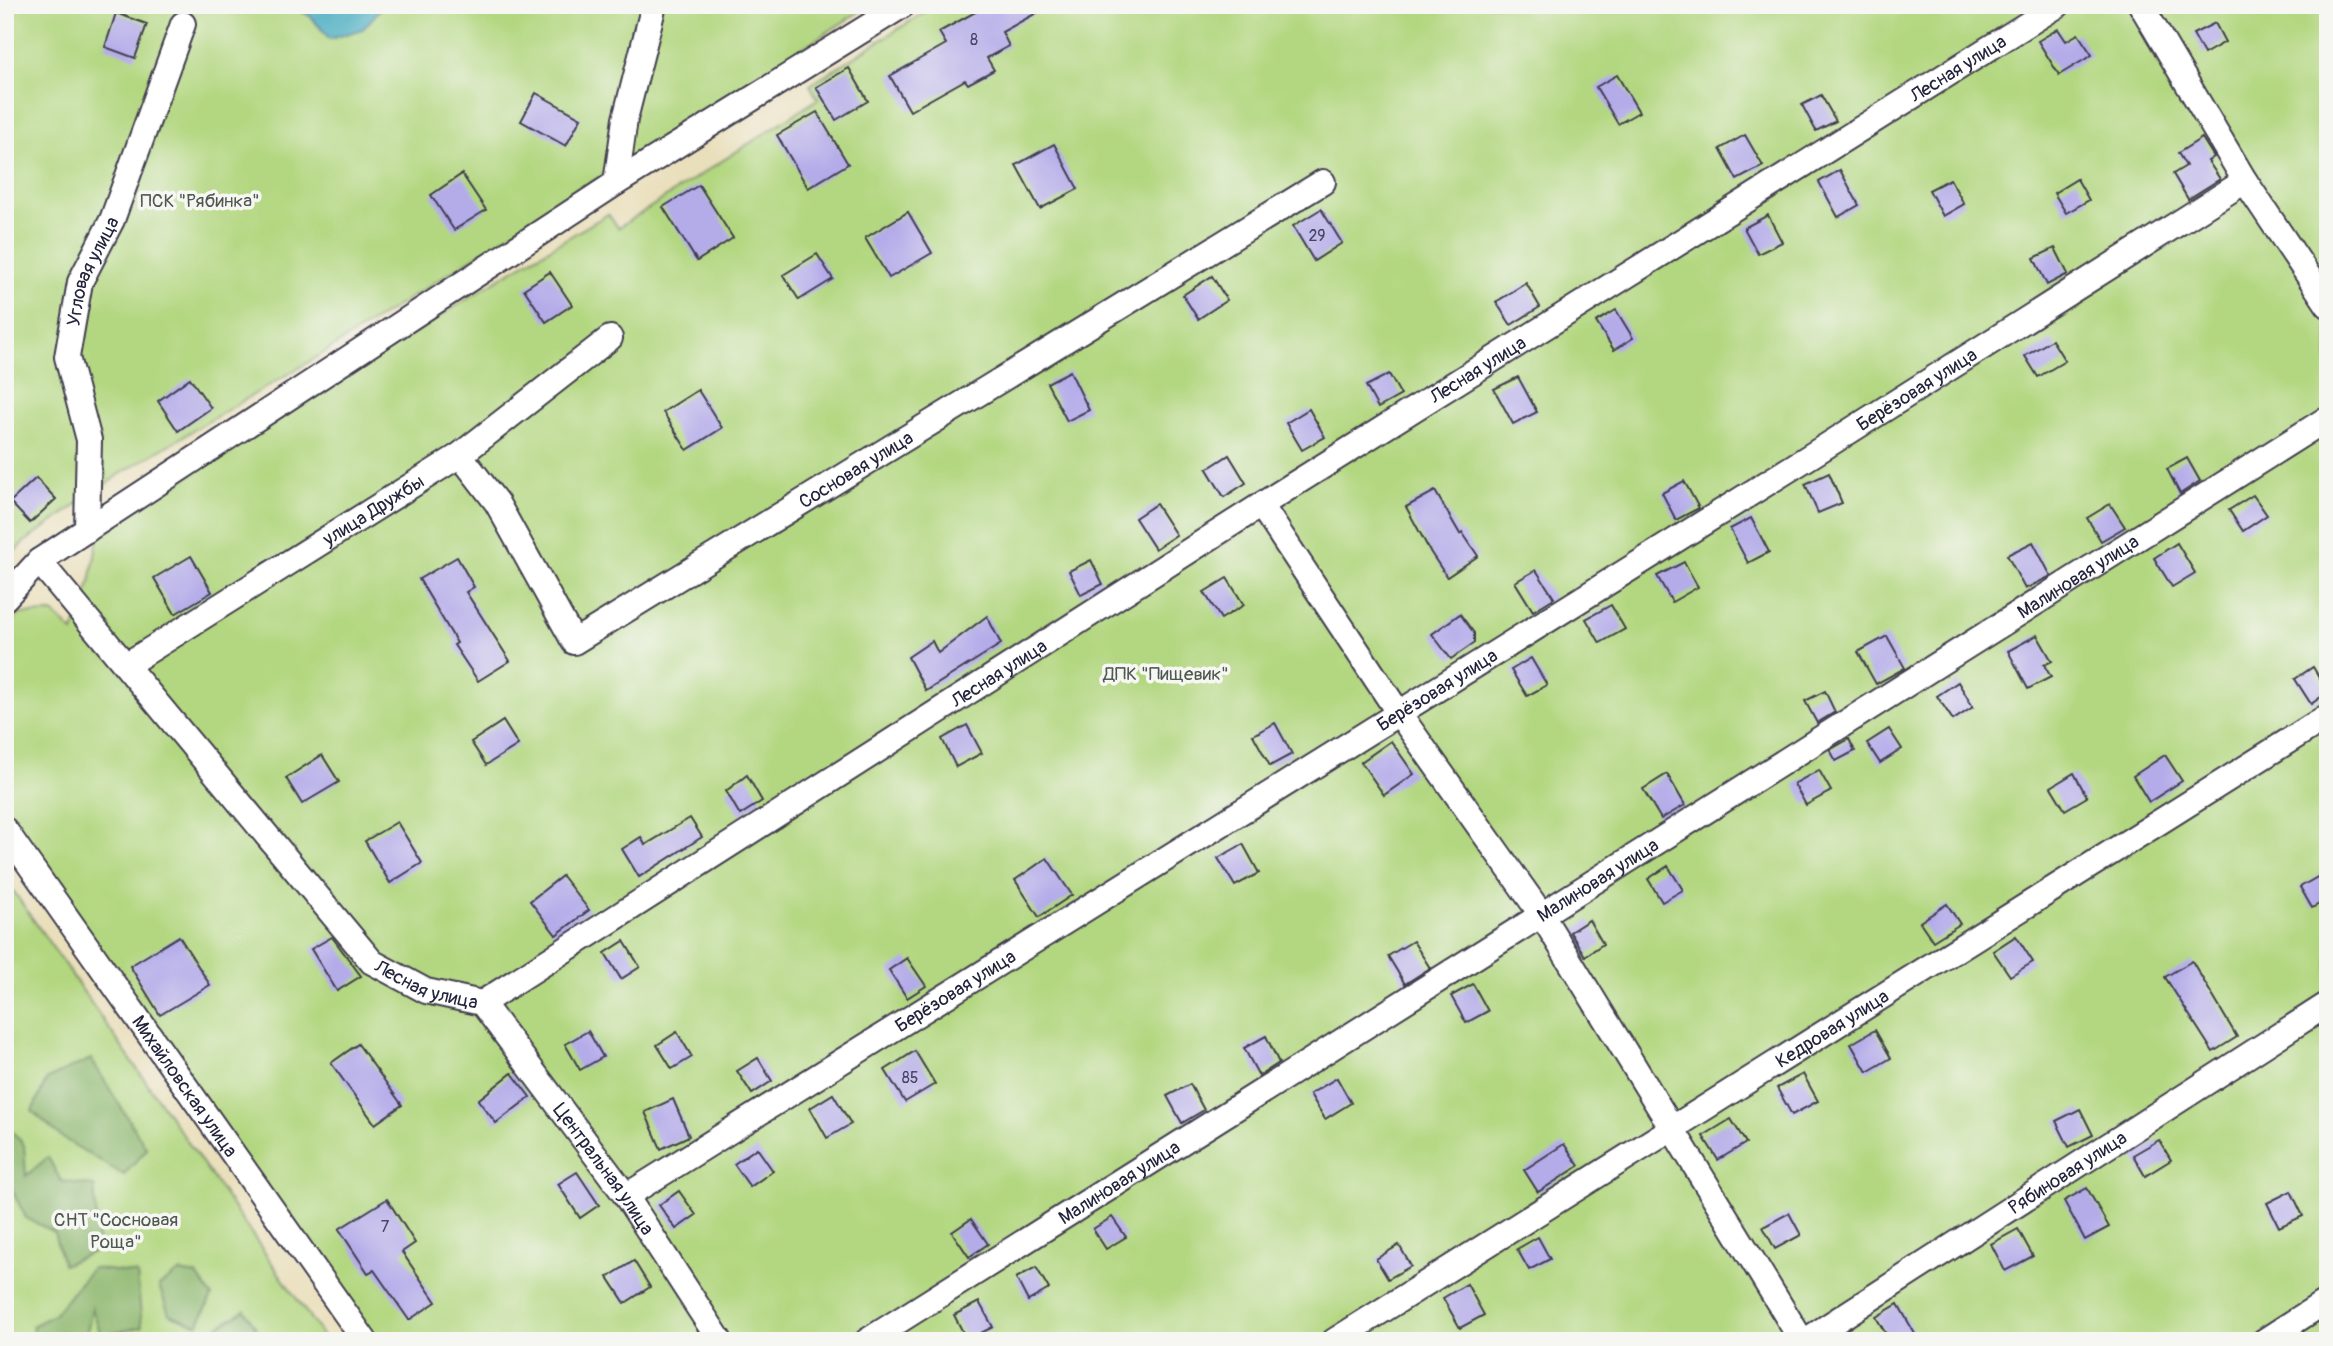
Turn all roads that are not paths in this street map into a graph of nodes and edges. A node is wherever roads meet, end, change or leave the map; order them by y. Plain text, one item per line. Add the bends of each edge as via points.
1 (654, 5) edge
2 (903, 5) edge
3 (2058, 5) edge
4 (2141, 5) edge
5 (183, 24) dead end
6 (2245, 181) junction
7 (1323, 182) dead end
8 (616, 183) junction
9 (2328, 305) edge
10 (610, 338) dead end
11 (2328, 418) edge
12 (460, 455) junction
13 (1261, 505) junction
14 (87, 530) junction
15 (39, 561) junction
16 (5, 598) edge
17 (125, 665) junction
18 (1398, 712) junction
19 (2328, 716) edge
20 (5, 830) edge
21 (1541, 914) junction
22 (482, 1003) junction
23 (2328, 1004) edge
24 (1670, 1128) junction
25 (626, 1196) junction
26 (2328, 1300) edge
27 (365, 1341) edge
28 (720, 1341) edge
29 (867, 1341) edge
30 (1334, 1341) edge
31 (1804, 1341) edge
32 (2264, 1341) edge

1 - 8 street via 625,119
2 - 8 street
3 - 13 street, Лесная улица
4 - 6 street
5 - 14 street, Угловая улица via 112,220 80,282 67,358 89,440
6 - 9 street
6 - 18 street, Берёзовая улица
7 - 12 street, Сосновая улица via 574,642 497,503
8 - 14 street
10 - 12 street, улица Дружбы
11 - 21 street, Малиновая улица
12 - 17 street, улица Дружбы
13 - 18 street
13 - 22 street, Лесная улица
14 - 15 street
15 - 16 street
15 - 17 street, Лесная улица
17 - 22 street, Лесная улица via 372,962 426,991
18 - 21 street
18 - 25 street, Берёзовая улица
19 - 24 street, Кедровая улица
20 - 27 street, Михайловская улица
21 - 24 street
21 - 29 street, Малиновая улица
22 - 25 street, Центральная улица
23 - 31 street, Рябиновая улица
24 - 30 street, Кедровая улица
24 - 31 street
25 - 28 street, Центральная улица
26 - 32 street

